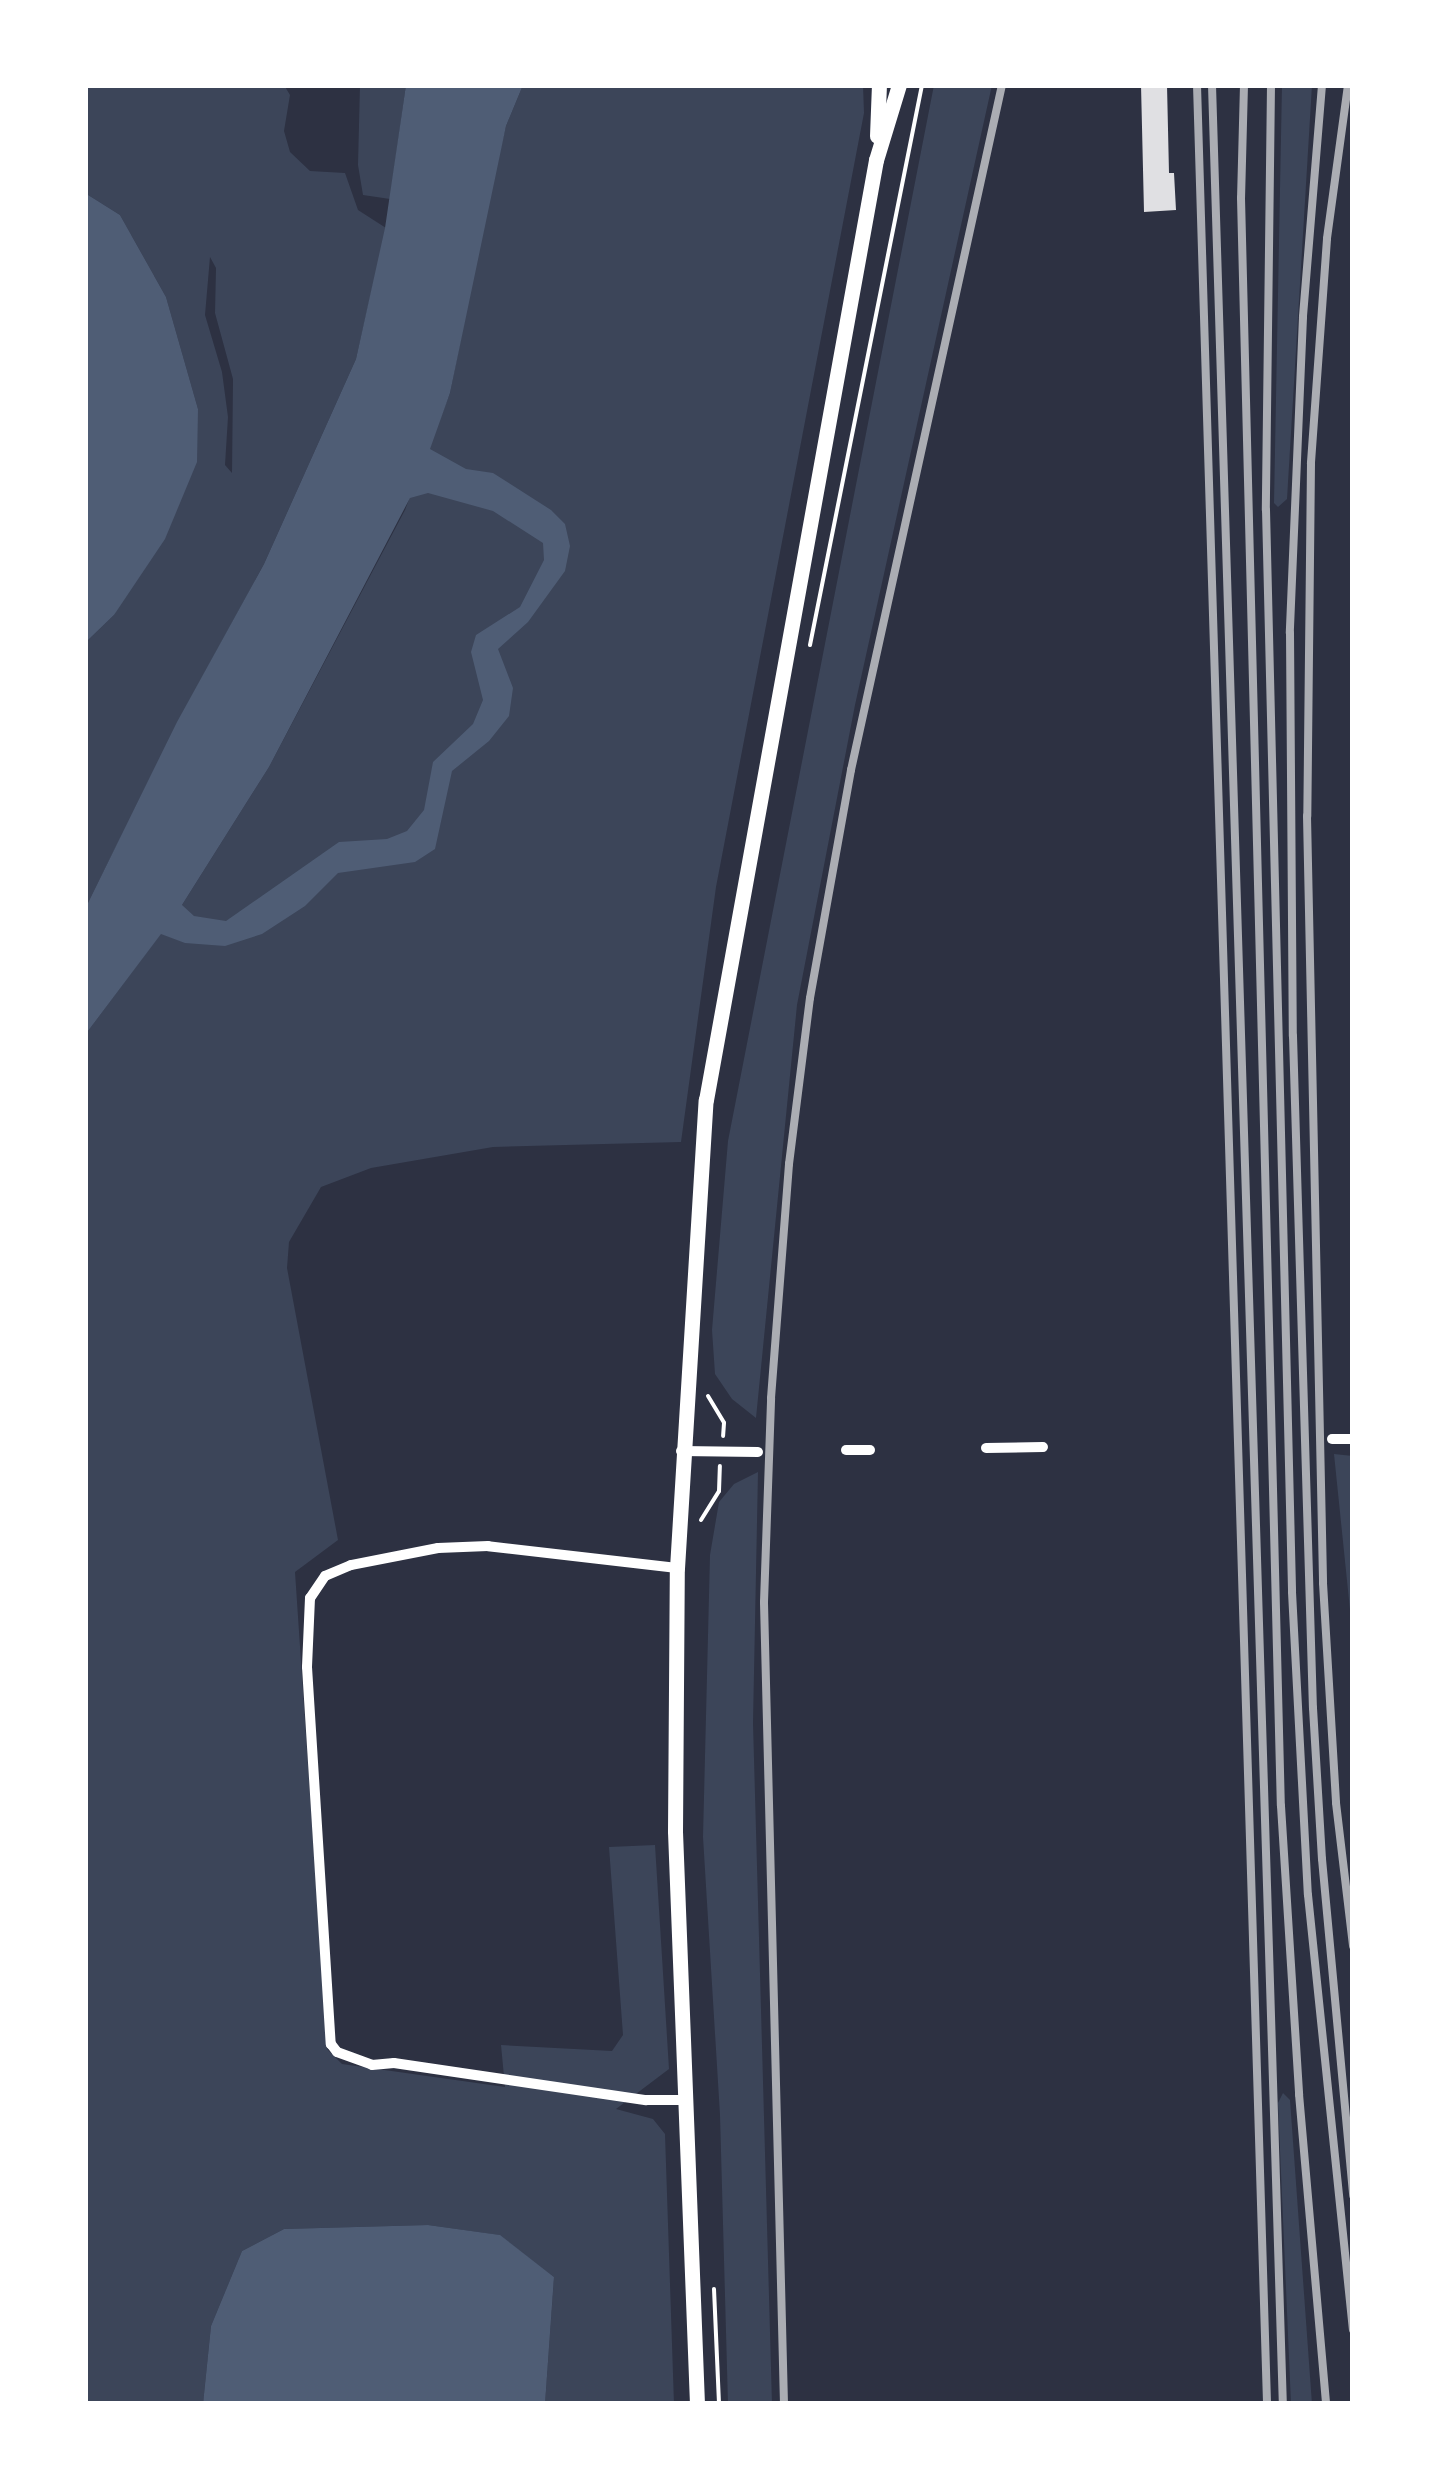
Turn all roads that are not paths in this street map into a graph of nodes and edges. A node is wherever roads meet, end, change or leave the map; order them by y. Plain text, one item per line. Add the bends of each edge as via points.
1 (880, 85) edge
2 (899, 85) edge
3 (876, 160) junction
4 (1332, 1439) dead end
5 (1353, 1439) edge
6 (1043, 1447) dead end
7 (986, 1448) dead end
8 (681, 1450) junction
9 (846, 1450) dead end
10 (870, 1450) dead end
11 (758, 1452) dead end
12 (677, 1568) junction
13 (685, 2100) junction
14 (697, 2404) edge

1 - 3 main road
2 - 3 main road
3 - 8 main road via 706,1100
4 - 5 street
6 - 7 street
8 - 11 street
8 - 12 main road
9 - 10 street
12 - 13 main road
12 - 13 street via 488,1546 352,1565 326,1576 310,1598 307,1668 331,2044 337,2052 372,2065
13 - 14 main road

